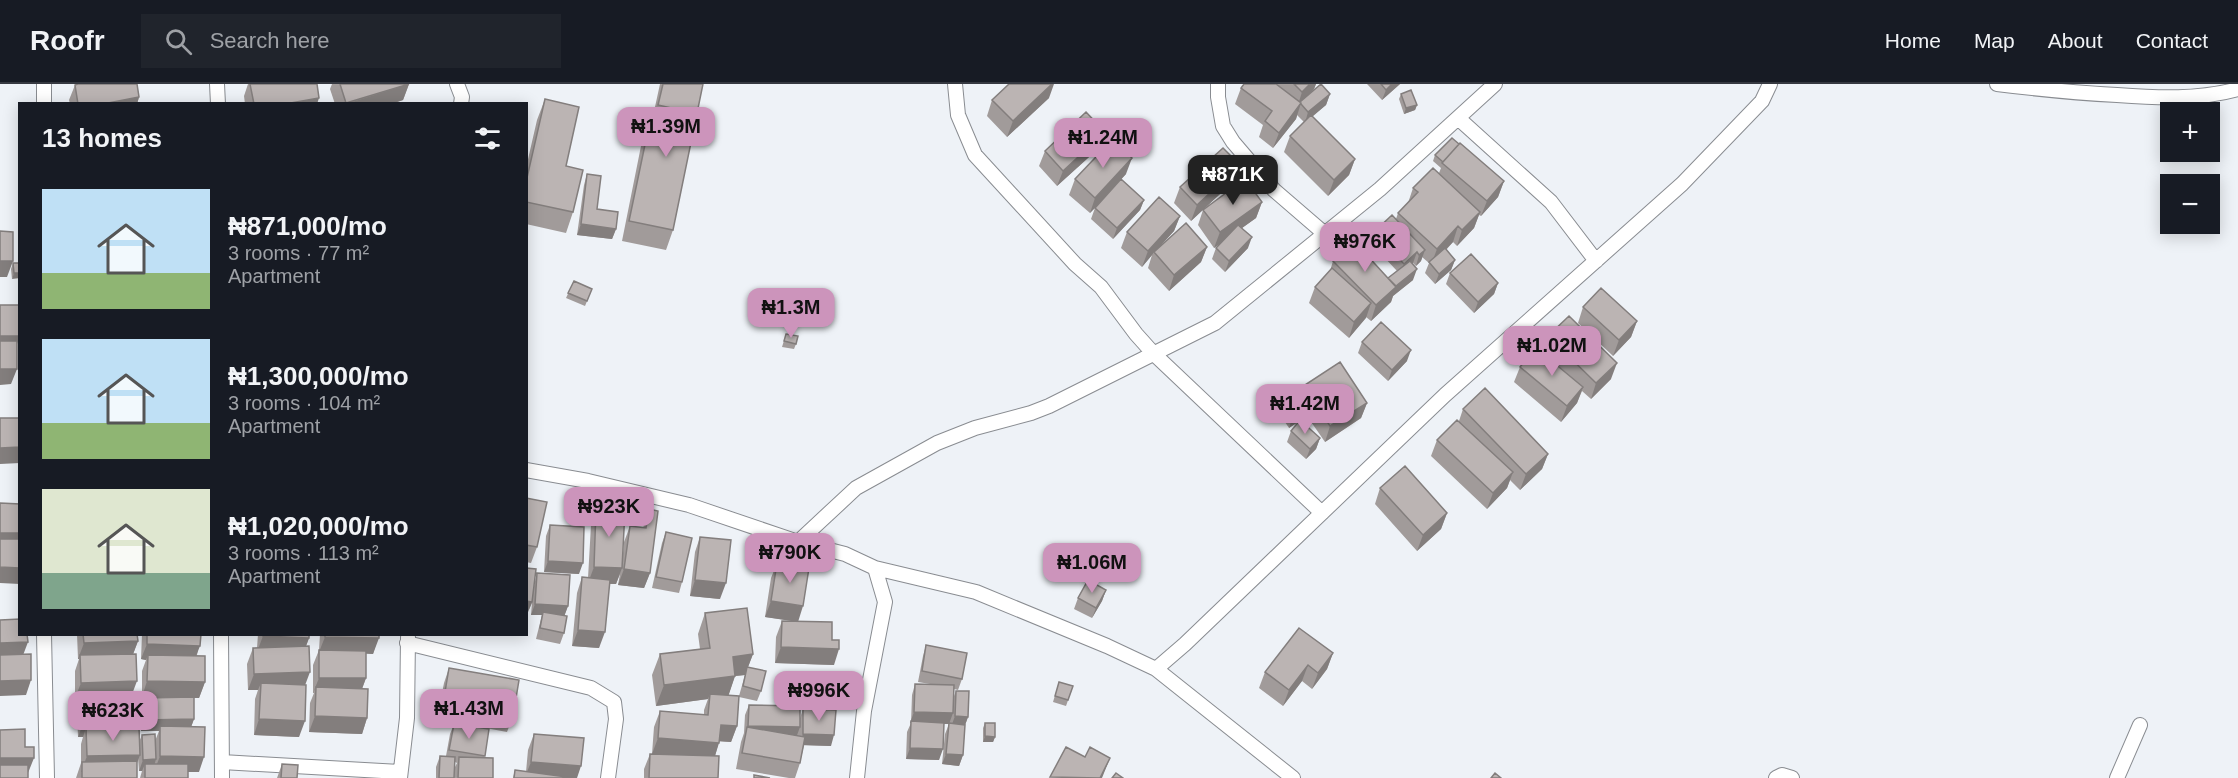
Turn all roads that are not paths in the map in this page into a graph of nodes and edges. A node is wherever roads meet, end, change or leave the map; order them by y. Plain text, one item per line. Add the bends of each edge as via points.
1 (44, 84) edge
2 (217, 84) edge
3 (457, 84) edge
4 (955, 84) edge
5 (1218, 84) edge
6 (1495, 84) edge
7 (1770, 84) edge
8 (1996, 84) edge
9 (2238, 89) edge
10 (44, 102) edge
11 (218, 102) edge
12 (461, 102) edge
13 (1458, 118) junction
14 (1325, 234) junction
15 (1596, 261) junction
16 (1152, 353) junction
17 (528, 470) edge
18 (1322, 513) junction
19 (798, 542) junction
20 (875, 568) junction
21 (44, 636) edge
22 (221, 636) edge
23 (408, 639) edge
24 (1156, 669) junction
25 (2139, 725) dead end
26 (222, 762) junction
27 (400, 775) edge
28 (47, 778) edge
29 (222, 778) edge
30 (608, 778) edge
31 (857, 778) edge
32 (1293, 778) edge
33 (1776, 778) edge
34 (1792, 778) edge
35 (2117, 778) edge

1 - 10 street
2 - 11 street
3 - 12 street
4 - 16 street via 958,115 975,155 1101,287
5 - 14 street via 1223,126 1233,142 1274,190
6 - 13 street
7 - 15 street via 1762,101 1682,184
8 - 9 street via 2161,98
13 - 14 street
13 - 15 street via 1551,202
14 - 16 street via 1215,322
15 - 18 street via 1445,395
16 - 18 street
16 - 19 street via 1031,413 937,443 856,488
17 - 19 street via 689,505
18 - 24 street
19 - 20 street via 845,554
20 - 24 street via 976,592
20 - 31 street via 885,602 864,711
21 - 28 street
22 - 26 street
23 - 27 street via 407,718
23 - 30 street via 591,688 614,702 616,719
24 - 32 street
25 - 35 street
26 - 27 street
26 - 29 street
33 - 34 street

